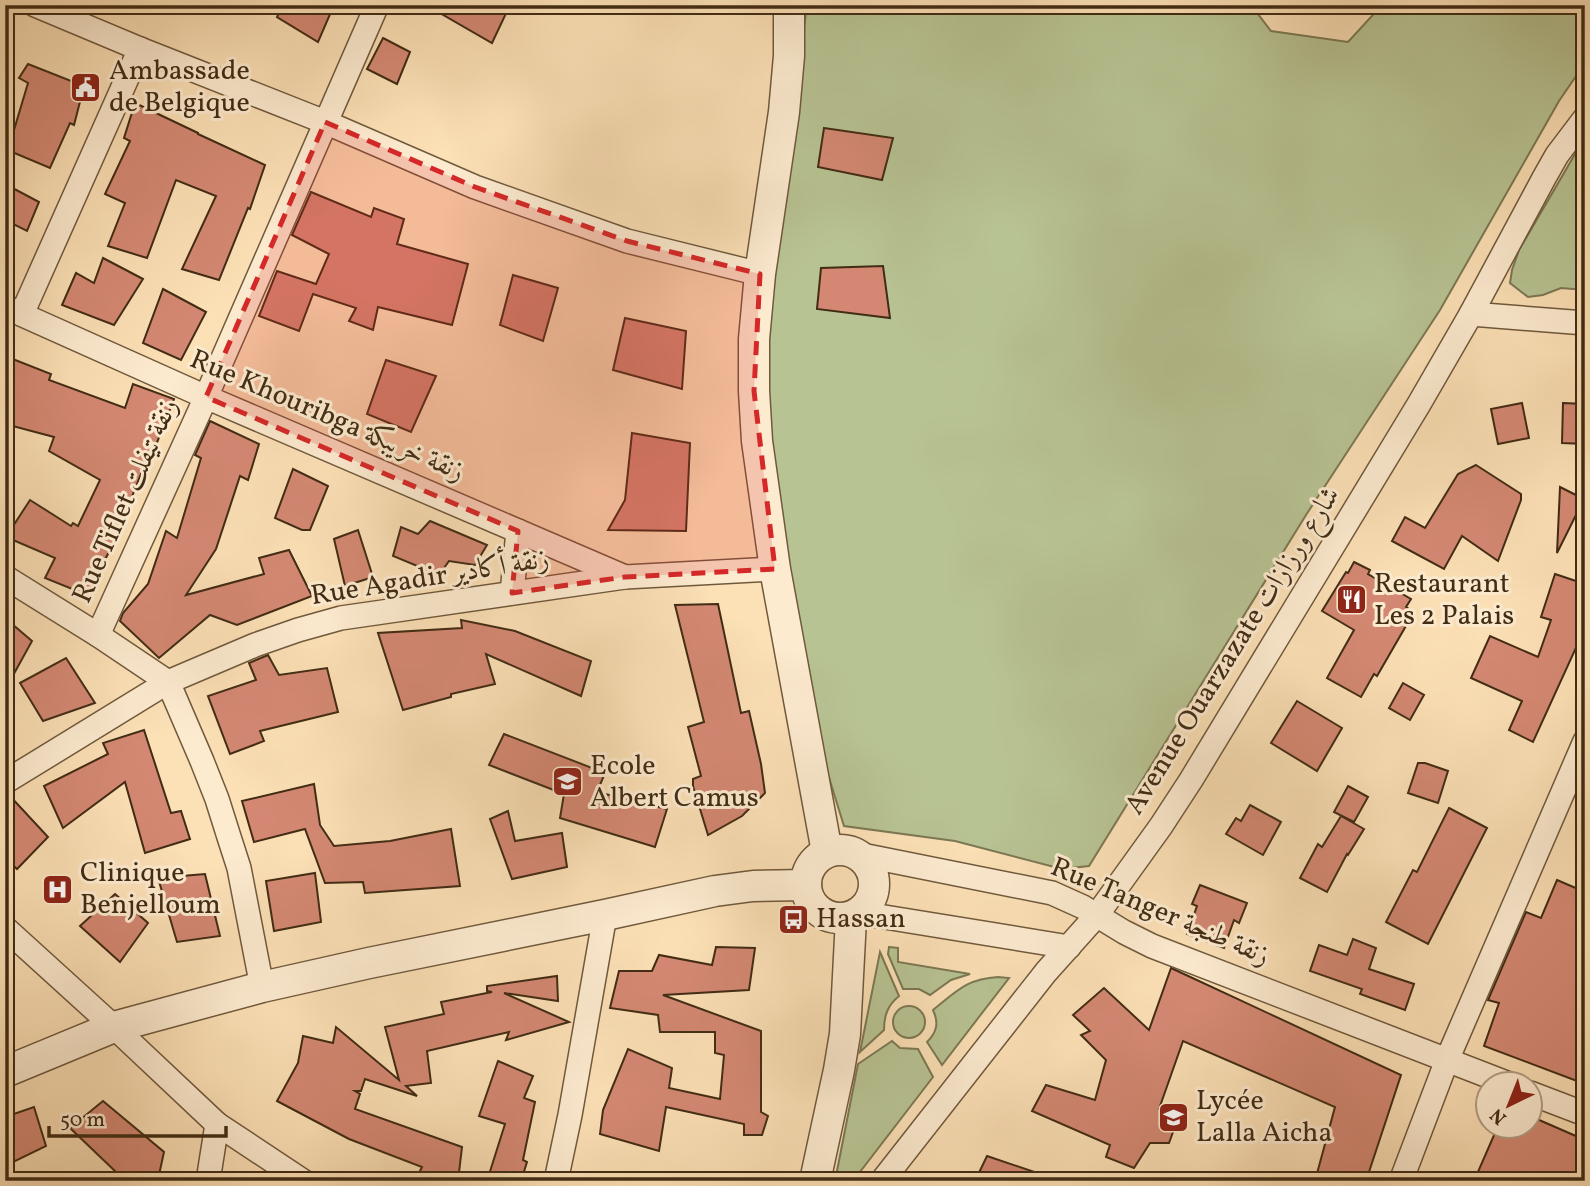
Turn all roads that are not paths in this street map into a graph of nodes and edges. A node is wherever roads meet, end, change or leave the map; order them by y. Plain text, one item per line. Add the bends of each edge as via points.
1 (35, 5) edge
2 (377, 5) edge
3 (789, 5) edge
4 (140, 49) junction
5 (1585, 118) edge
6 (325, 122) junction
7 (760, 274) junction
8 (14, 311) edge
9 (1471, 314) junction
10 (1585, 323) edge
11 (206, 397) junction
12 (518, 531) junction
13 (775, 569) junction
14 (5, 577) edge
15 (625, 577) junction
16 (512, 593) junction
17 (98, 635) junction
18 (167, 682) junction
19 (1582, 752) edge
20 (5, 782) edge
21 (827, 852) junction
22 (857, 854) junction
23 (806, 885) junction
24 (605, 915) junction
25 (1097, 915) junction
26 (855, 916) junction
27 (5, 928) edge
28 (1069, 947) junction
29 (262, 987) junction
30 (114, 1027) junction
31 (1447, 1060) junction
32 (1474, 1070) edge
33 (5, 1072) edge
34 (1544, 1098) edge
35 (1585, 1114) edge
36 (217, 1124) junction
37 (208, 1181) edge
38 (303, 1181) edge
39 (556, 1181) edge
40 (815, 1181) edge
41 (882, 1181) edge
42 (1401, 1181) edge

1 - 4 street
2 - 6 street, Rue Tiflet زنقة تيفلت
3 - 7 street via 784,112
4 - 6 street
4 - 8 street
5 - 9 street, Avenue Ouarzazate شارع ورزازات via 1544,178
6 - 7 street via 475,187 627,241
6 - 11 street, Rue Tiflet زنقة تيفلت
7 - 13 street via 754,391
8 - 11 street, Rue Khouribga زنقة خريبكة
9 - 10 street
9 - 25 street, Avenue Ouarzazate شارع ورزازات via 1191,780
11 - 12 street, Rue Khouribga زنقة خريبكة
11 - 17 street, Rue Tiflet زنقة تيفلت
12 - 15 street, Rue Khouribga زنقة خريبكة
12 - 16 street
13 - 15 street, Rue Agadir زنقة أكادير
13 - 21 street
14 - 17 street
15 - 16 street, Rue Agadir زنقة أكادير
16 - 18 street, Rue Agadir زنقة أكادير via 341,618 255,645
17 - 18 street
18 - 20 street, Rue Agadir زنقة أكادير
18 - 29 street via 218,799 239,869
19 - 31 street
21 - 22 street
21 - 23 street via 811,865
22 - 25 street, Rue Tanger زنقة طنجة via 1052,893
22 - 26 street via 868,863 875,890 870,903
23 - 24 street via 734,888
23 - 26 street via 808,898 826,916
24 - 29 street
24 - 39 street
25 - 28 street, Avenue Ouarzazate شارع ورزازات
25 - 31 street, Rue Tanger زنقة طنجة via 1152,946
26 - 28 street
26 - 40 street via 845,1034
27 - 30 street
28 - 41 street, Avenue Ouarzazate شارع ورزازات
29 - 30 street
30 - 33 street
30 - 36 street
31 - 32 street, Rue Tanger زنقة طنجة
31 - 42 street
34 - 35 street
36 - 37 street
36 - 38 street

